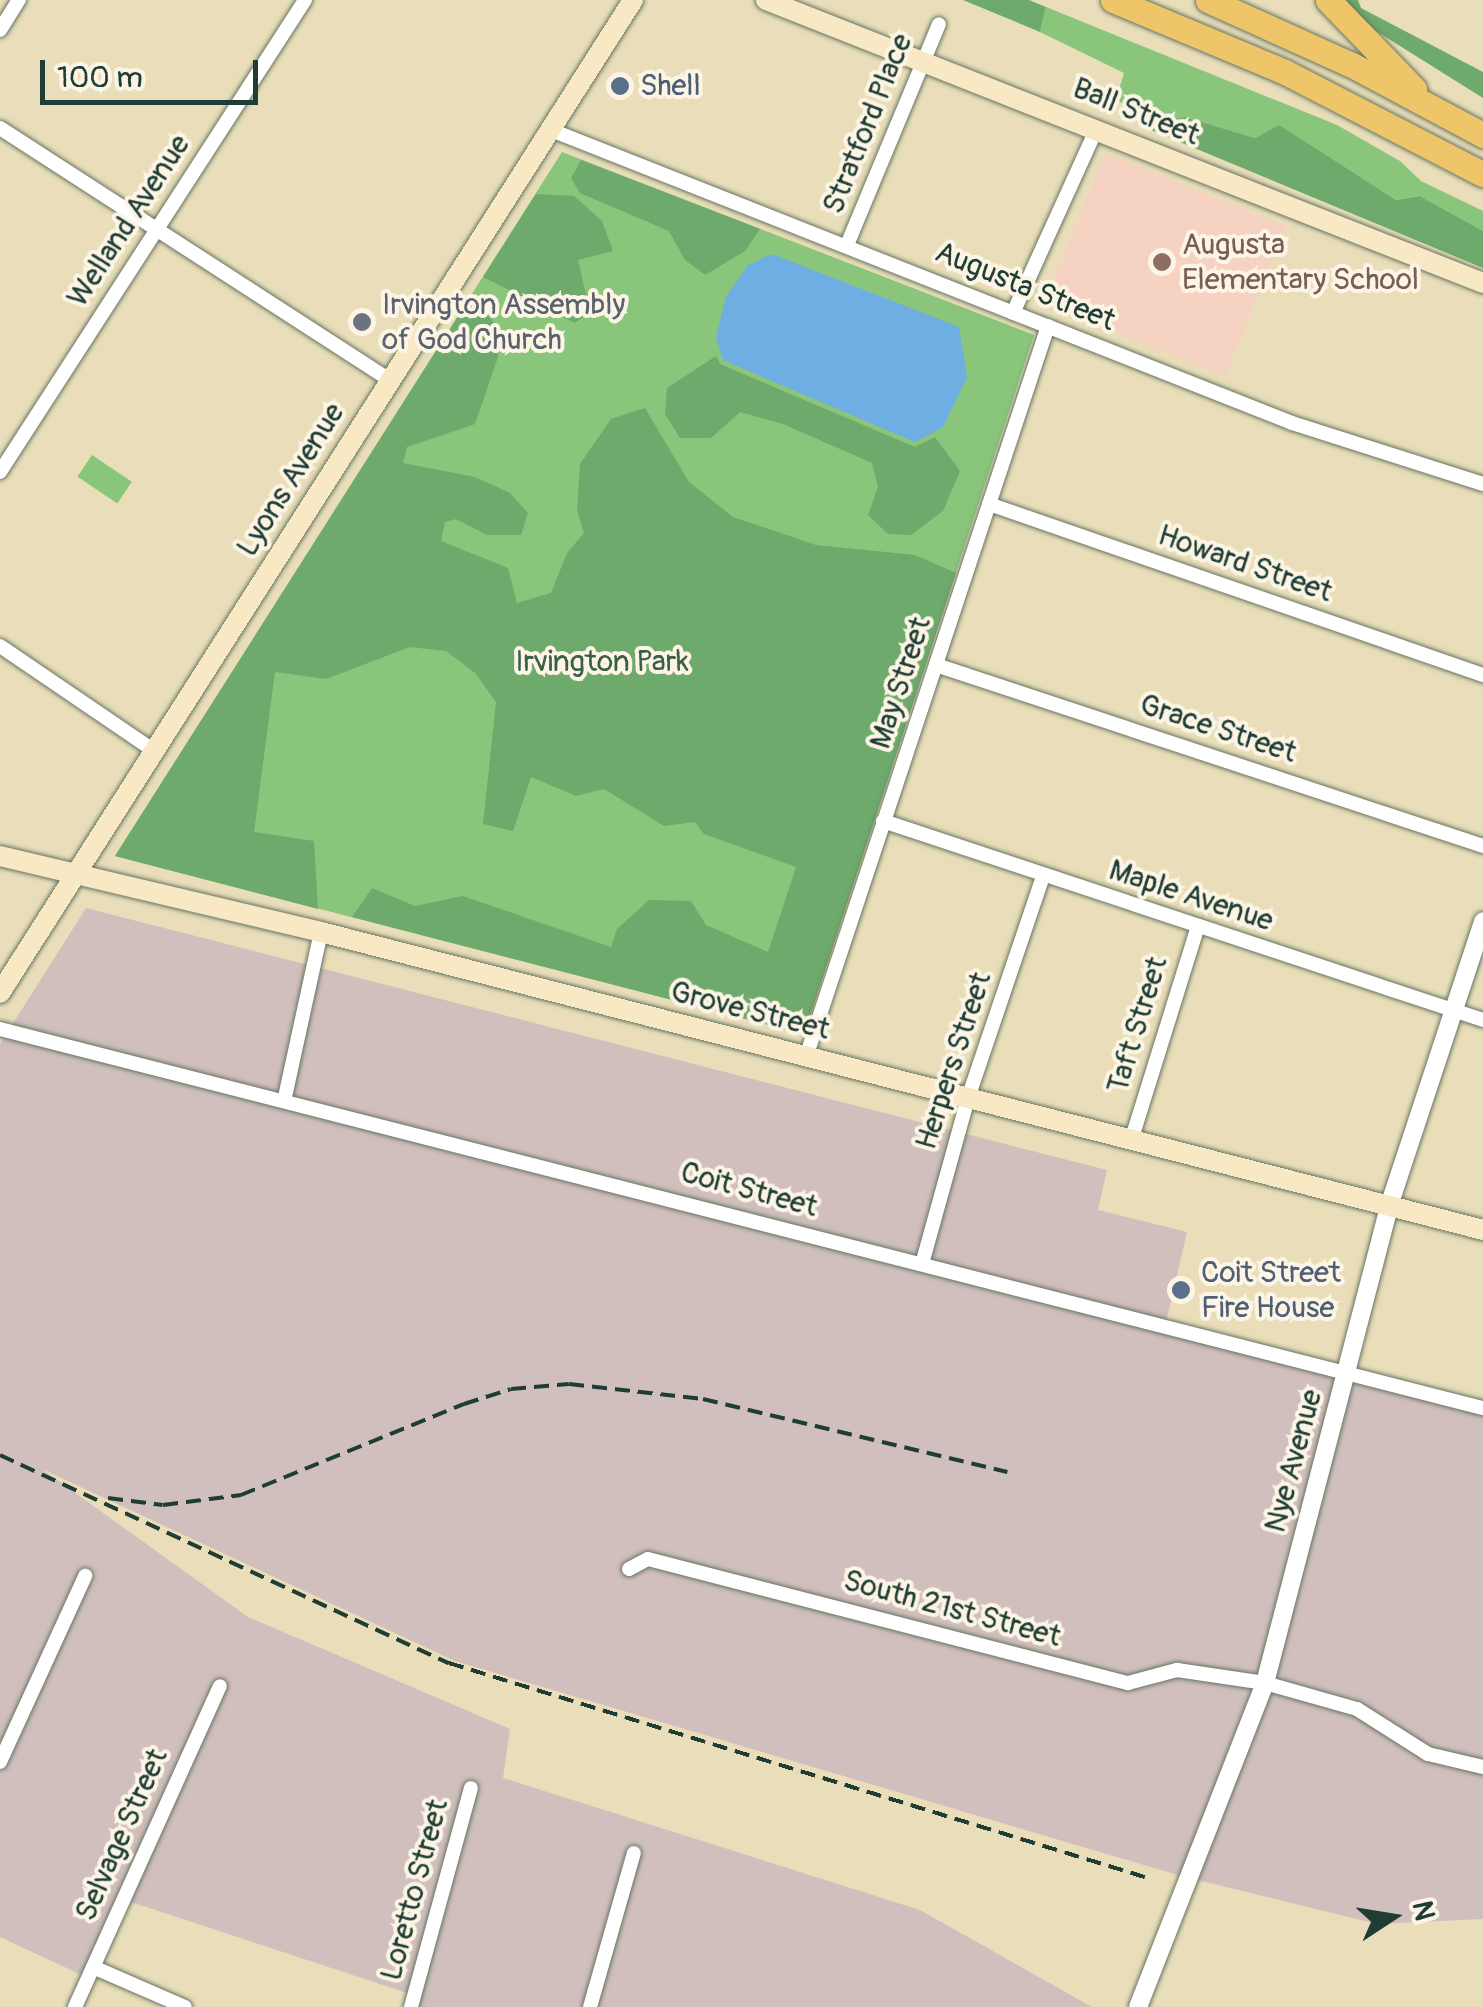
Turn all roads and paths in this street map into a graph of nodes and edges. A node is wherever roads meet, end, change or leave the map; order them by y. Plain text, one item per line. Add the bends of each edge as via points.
1 (19, 0) edge
2 (305, 0) edge
3 (633, 0) edge
4 (766, 0) edge
5 (1113, 0) edge
6 (1208, 0) edge
7 (1328, 0) edge
8 (939, 24) dead end
9 (0, 30) edge
10 (921, 61) junction
11 (1424, 100) junction
12 (0, 128) edge
13 (1097, 128) junction
14 (551, 130) junction
15 (1483, 135) edge
16 (1483, 174) edge
17 (156, 229) junction
18 (847, 245) junction
19 (1483, 284) edge
20 (1013, 312) junction
21 (1048, 326) junction
22 (389, 380) junction
23 (0, 472) edge
24 (1483, 484) edge
25 (989, 504) junction
26 (0, 646) edge
27 (936, 664) junction
28 (1483, 675) edge
29 (153, 750) junction
30 (883, 821) junction
31 (1483, 846) edge
32 (0, 856) edge
33 (74, 873) junction
34 (1042, 876) junction
35 (1483, 921) edge
36 (1198, 926) junction
37 (322, 932) junction
38 (0, 993) edge
39 (1453, 1011) junction
40 (1483, 1020) edge
41 (0, 1029) edge
42 (806, 1057) junction
43 (284, 1097) junction
44 (968, 1098) junction
45 (1131, 1141) junction
46 (1389, 1206) junction
47 (1483, 1230) edge
48 (922, 1264) junction
49 (1346, 1372) junction
50 (1483, 1408) edge
51 (629, 1569) dead end
52 (85, 1576) dead end
53 (1265, 1683) junction
54 (220, 1686) dead end
55 (0, 1762) edge
56 (1483, 1767) edge
57 (471, 1788) dead end
58 (634, 1853) dead end
59 (93, 1966) junction
60 (75, 2007) edge
61 (185, 2007) edge
62 (411, 2007) edge
63 (590, 2007) edge
64 (1138, 2007) edge

1 - 9 street
2 - 17 street, Welland Avenue
3 - 14 main road, Lyons Avenue
4 - 10 main road, Ball Street
5 - 16 highway via 1302,80
6 - 11 highway
7 - 11 highway
8 - 10 street, Stratford Place
10 - 13 main road, Ball Street
10 - 18 street, Stratford Place
11 - 15 highway
12 - 17 street
13 - 19 main road, Ball Street
13 - 20 street
14 - 18 street, Augusta Street
14 - 22 main road, Lyons Avenue
17 - 22 street
17 - 23 street, Welland Avenue
18 - 20 street, Augusta Street
20 - 21 street, Augusta Street
21 - 24 street, Augusta Street via 1292,422
21 - 25 street, May Street
22 - 29 main road, Lyons Avenue
25 - 27 street, May Street
25 - 28 street, Howard Street
26 - 29 street
27 - 30 street, May Street
27 - 31 street, Grace Street
29 - 33 main road, Lyons Avenue
30 - 34 street, Maple Avenue
30 - 42 street, May Street
32 - 33 main road, Grove Street
33 - 37 main road, Grove Street
33 - 38 main road, Lyons Avenue
34 - 36 street, Maple Avenue
34 - 44 street, Herpers Street
35 - 39 street, Nye Avenue
36 - 39 street, Maple Avenue
36 - 45 street, Taft Street
37 - 42 main road, Grove Street
37 - 43 street
39 - 40 street, Maple Avenue
39 - 46 street, Nye Avenue
41 - 43 street, Coit Street
42 - 44 main road, Grove Street
43 - 48 street, Coit Street
44 - 45 main road, Grove Street
44 - 48 street, Herpers Street
45 - 46 main road, Grove Street
46 - 47 main road, Grove Street
46 - 49 street, Nye Avenue
48 - 49 street, Coit Street
49 - 50 street, Coit Street
49 - 53 street, Nye Avenue
51 - 53 street, South 21st Street via 648,1559 1128,1683 1177,1670
52 - 55 street
53 - 56 street, South 21st Street via 1356,1709 1428,1754
53 - 64 street, Nye Avenue
54 - 59 street, Selvage Street
57 - 62 street, Loretto Street
58 - 63 street
59 - 60 street, Selvage Street
59 - 61 street

